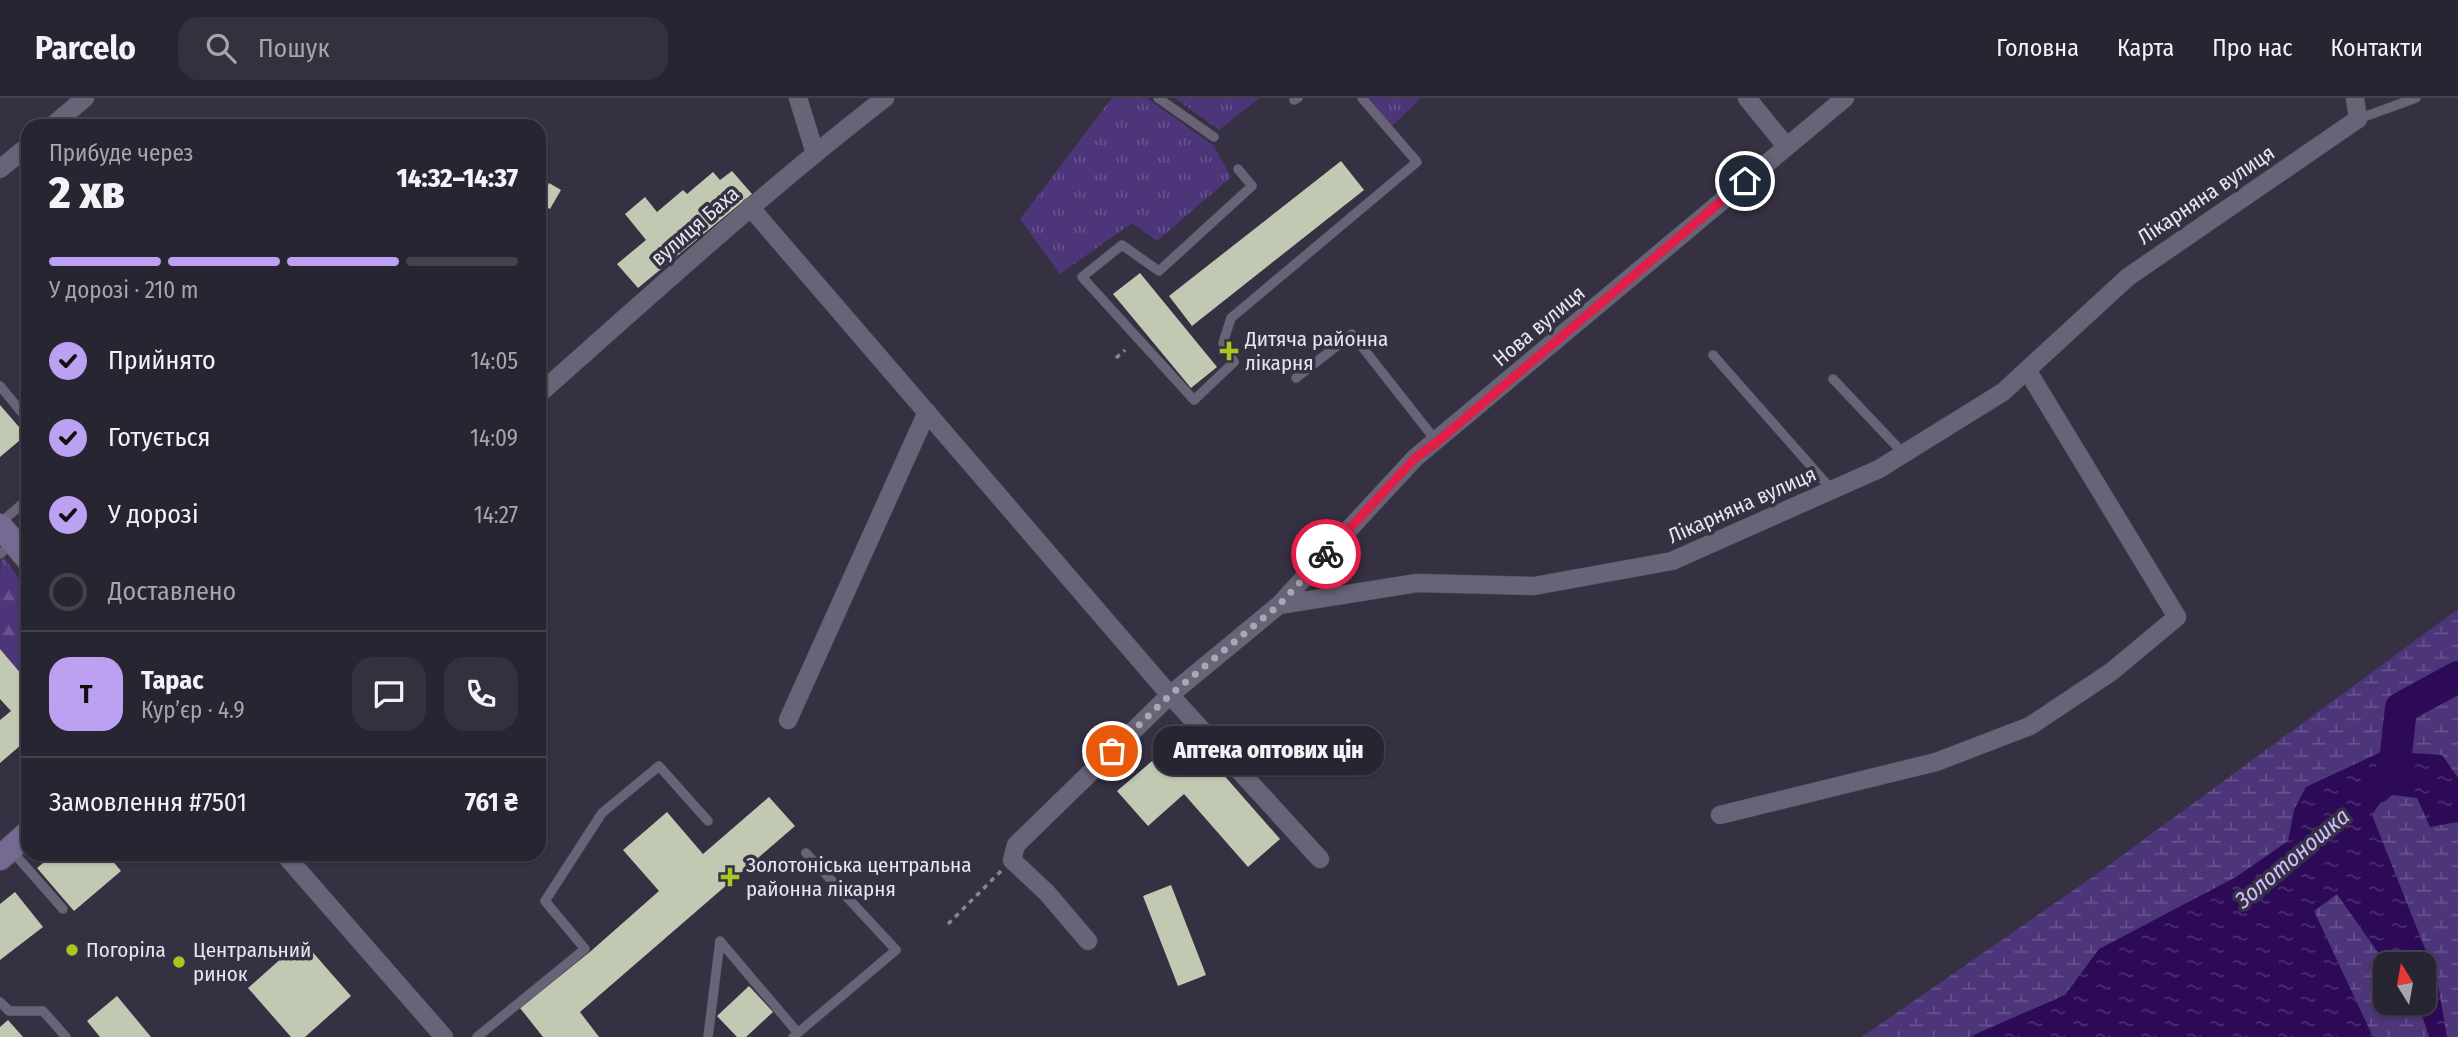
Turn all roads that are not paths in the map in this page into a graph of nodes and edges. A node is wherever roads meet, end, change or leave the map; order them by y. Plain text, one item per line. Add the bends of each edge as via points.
1 (85, 98) edge
2 (798, 98) edge
3 (885, 98) edge
4 (1158, 98) edge
5 (1362, 98) edge
6 (1747, 98) edge
7 (1845, 98) edge
8 (2355, 98) edge
9 (2416, 98) edge
10 (60, 119) edge
11 (2358, 119) junction
12 (1214, 137) dead end
13 (1786, 146) junction
14 (21, 152) edge
15 (815, 153) junction
16 (0, 169) edge
17 (1238, 169) dead end
18 (750, 207) junction
19 (1713, 355) dead end
20 (2027, 370) junction
21 (1296, 379) dead end
22 (1833, 379) dead end
23 (0, 386) edge
24 (546, 388) edge
25 (21, 412) edge
26 (927, 412) junction
27 (1437, 442) junction
28 (1904, 454) junction
29 (1832, 490) junction
30 (21, 514) edge
31 (8, 541) edge
32 (1279, 605) junction
33 (1170, 695) junction
34 (788, 720) dead end
35 (1720, 815) dead end
36 (708, 821) dead end
37 (806, 853) dead end
38 (1320, 859) dead end
39 (24, 861) edge
40 (290, 861) edge
41 (63, 909) dead end
42 (1088, 941) dead end
43 (0, 1002) edge
44 (796, 1035) edge
45 (66, 1037) edge
46 (444, 1037) edge
47 (477, 1037) edge
48 (708, 1037) edge

1 - 10 street
2 - 15 street
3 - 15 street, вулиця Баха
4 - 12 lane
5 - 17 lane via 1417,162 1231,318 1223,342 1234,362 1194,400 1082,277 1122,245 1159,271 1252,186
6 - 13 street
7 - 13 street, Нова вулиця
8 - 11 street
9 - 11 lane
11 - 20 street, Лікарняна вулиця via 2128,277
13 - 27 street, Нова вулиця
14 - 16 street
15 - 18 street, вулиця Баха
18 - 24 street, вулиця Баха
18 - 26 street
19 - 29 lane
20 - 28 street, Лікарняна вулиця via 2003,393
20 - 35 street via 2177,617 2111,671 2030,726 1936,762
21 - 27 lane via 1352,334
22 - 28 lane
23 - 25 lane
26 - 33 street
26 - 34 street
27 - 32 street, Нова вулиця via 1415,458
28 - 29 street, Лікарняна вулиця
29 - 32 street, Лікарняна вулиця via 1672,561 1534,586 1417,583
30 - 31 lane
32 - 33 street
33 - 38 street
33 - 42 street via 1016,845 1012,860
36 - 47 lane via 659,765 602,813 545,901 585,949
37 - 44 lane via 896,950
39 - 41 lane
40 - 46 street
43 - 45 lane via 9,1011 43,1011
44 - 48 lane via 720,941

